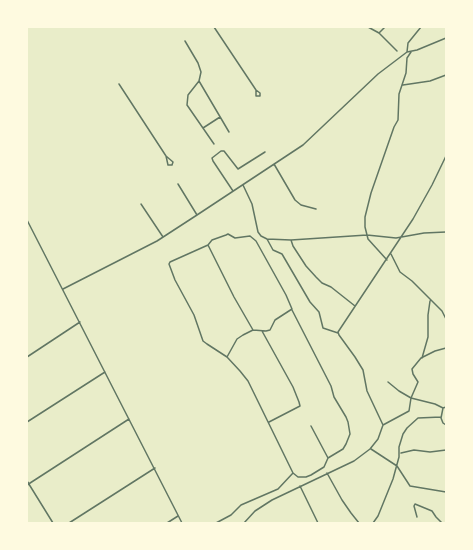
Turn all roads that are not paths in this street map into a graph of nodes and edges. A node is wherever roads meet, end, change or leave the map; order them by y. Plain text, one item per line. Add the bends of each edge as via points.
1 (214, 27) edge
2 (368, 27) edge
3 (384, 27) edge
4 (420, 27) edge
5 (379, 33) junction
6 (446, 38) edge
7 (185, 41) dead end
8 (397, 51) dead end
9 (407, 52) junction
10 (411, 52) junction
11 (446, 75) edge
12 (199, 81) junction
13 (119, 84) dead end
14 (403, 85) junction
15 (256, 90) dead end
16 (220, 117) junction
17 (203, 128) junction
18 (229, 132) dead end
19 (214, 144) dead end
20 (265, 152) dead end
21 (166, 156) junction
22 (446, 156) edge
23 (274, 164) junction
24 (178, 184) dead end
25 (243, 185) junction
26 (233, 191) junction
27 (141, 204) dead end
28 (316, 210) dead end
29 (197, 216) junction
30 (27, 220) edge
31 (446, 232) edge
32 (367, 236) junction
33 (163, 237) junction
34 (402, 237) junction
35 (267, 239) junction
36 (291, 240) junction
37 (208, 245) junction
38 (391, 254) junction
39 (387, 260) junction
40 (63, 289) junction
41 (430, 301) junction
42 (356, 306) junction
43 (292, 309) junction
44 (446, 319) edge
45 (80, 322) junction
46 (254, 330) junction
47 (262, 330) junction
48 (338, 333) junction
49 (446, 348) edge
50 (27, 357) edge
51 (227, 357) junction
52 (422, 358) junction
53 (105, 372) junction
54 (388, 382) dead end
55 (411, 398) junction
56 (446, 407) edge
57 (443, 408) junction
58 (441, 417) junction
59 (130, 419) junction
60 (27, 422) edge
61 (269, 422) junction
62 (383, 425) junction
63 (446, 425) edge
64 (311, 426) dead end
65 (370, 449) junction
66 (446, 450) edge
67 (400, 453) junction
68 (328, 458) junction
69 (397, 466) junction
70 (155, 468) junction
71 (293, 473) junction
72 (327, 473) junction
73 (27, 481) edge
74 (28, 484) edge
75 (300, 486) junction
76 (446, 492) edge
77 (178, 516) junction
78 (417, 517) dead end
79 (53, 523) edge
80 (69, 523) edge
81 (167, 523) edge
82 (182, 523) edge
83 (216, 523) edge
84 (244, 523) edge
85 (318, 523) edge
86 (359, 523) edge
87 (373, 523) edge
88 (442, 523) edge

1 - 15 street
2 - 5 street
3 - 5 street
4 - 9 street via 408,43
5 - 8 street
6 - 10 street
7 - 12 street via 200,67
9 - 10 street
9 - 23 street via 371,81 314,136
10 - 14 street via 407,58
11 - 14 street via 430,81
12 - 16 street
12 - 17 street via 190,92 187,102
13 - 21 street
14 - 32 street via 399,94 398,120 371,193 365,217
16 - 17 street
16 - 18 street
17 - 19 street
20 - 26 street via 238,168 224,151 212,158
21 - 21 street via 173,162 172,165 168,165
22 - 34 street
23 - 25 street
23 - 28 street via 295,200
24 - 29 street
25 - 26 street
25 - 35 street via 252,204 258,232
26 - 29 street
27 - 33 street
29 - 33 street
30 - 40 street
31 - 34 street
32 - 34 street
32 - 36 street
32 - 39 street
33 - 40 street
34 - 38 street
35 - 36 street
35 - 48 street via 273,250 282,254 310,302 319,312 323,328
36 - 42 street via 306,266 316,277
37 - 43 street via 212,240 228,234 235,238 252,236
37 - 46 street
37 - 51 street via 170,262 169,266 194,315 203,341
38 - 39 street
38 - 41 street via 400,272
39 - 42 street
40 - 45 street
41 - 44 street via 442,311
41 - 52 street via 428,337
42 - 48 street
43 - 47 street via 276,320 270,330
43 - 68 street via 348,422 350,434 346,444
45 - 50 street
45 - 53 street
46 - 47 street
46 - 51 street via 237,339
47 - 61 street via 300,402 300,406
48 - 62 street via 361,366 367,391
49 - 52 street
51 - 61 street via 248,381
52 - 55 street via 412,369 418,382
53 - 59 street
53 - 60 street
54 - 55 street
55 - 57 street
55 - 62 street via 408,411
56 - 57 street
57 - 58 street
58 - 63 street via 443,424
58 - 67 street via 418,418 411,424 403,434
59 - 70 street
59 - 74 street
61 - 71 street
62 - 65 street via 378,439
64 - 68 street
65 - 69 street
65 - 72 street via 354,461
66 - 67 street via 414,450
67 - 69 street
68 - 71 street via 324,466 311,475 298,477
69 - 76 street via 410,486
69 - 87 street
70 - 77 street
70 - 80 street
71 - 83 street via 278,489 241,505 231,515
72 - 75 street
72 - 86 street
73 - 74 street
74 - 79 street
75 - 84 street via 263,505
75 - 85 street
77 - 81 street
77 - 82 street
78 - 88 street via 415,504 432,511

